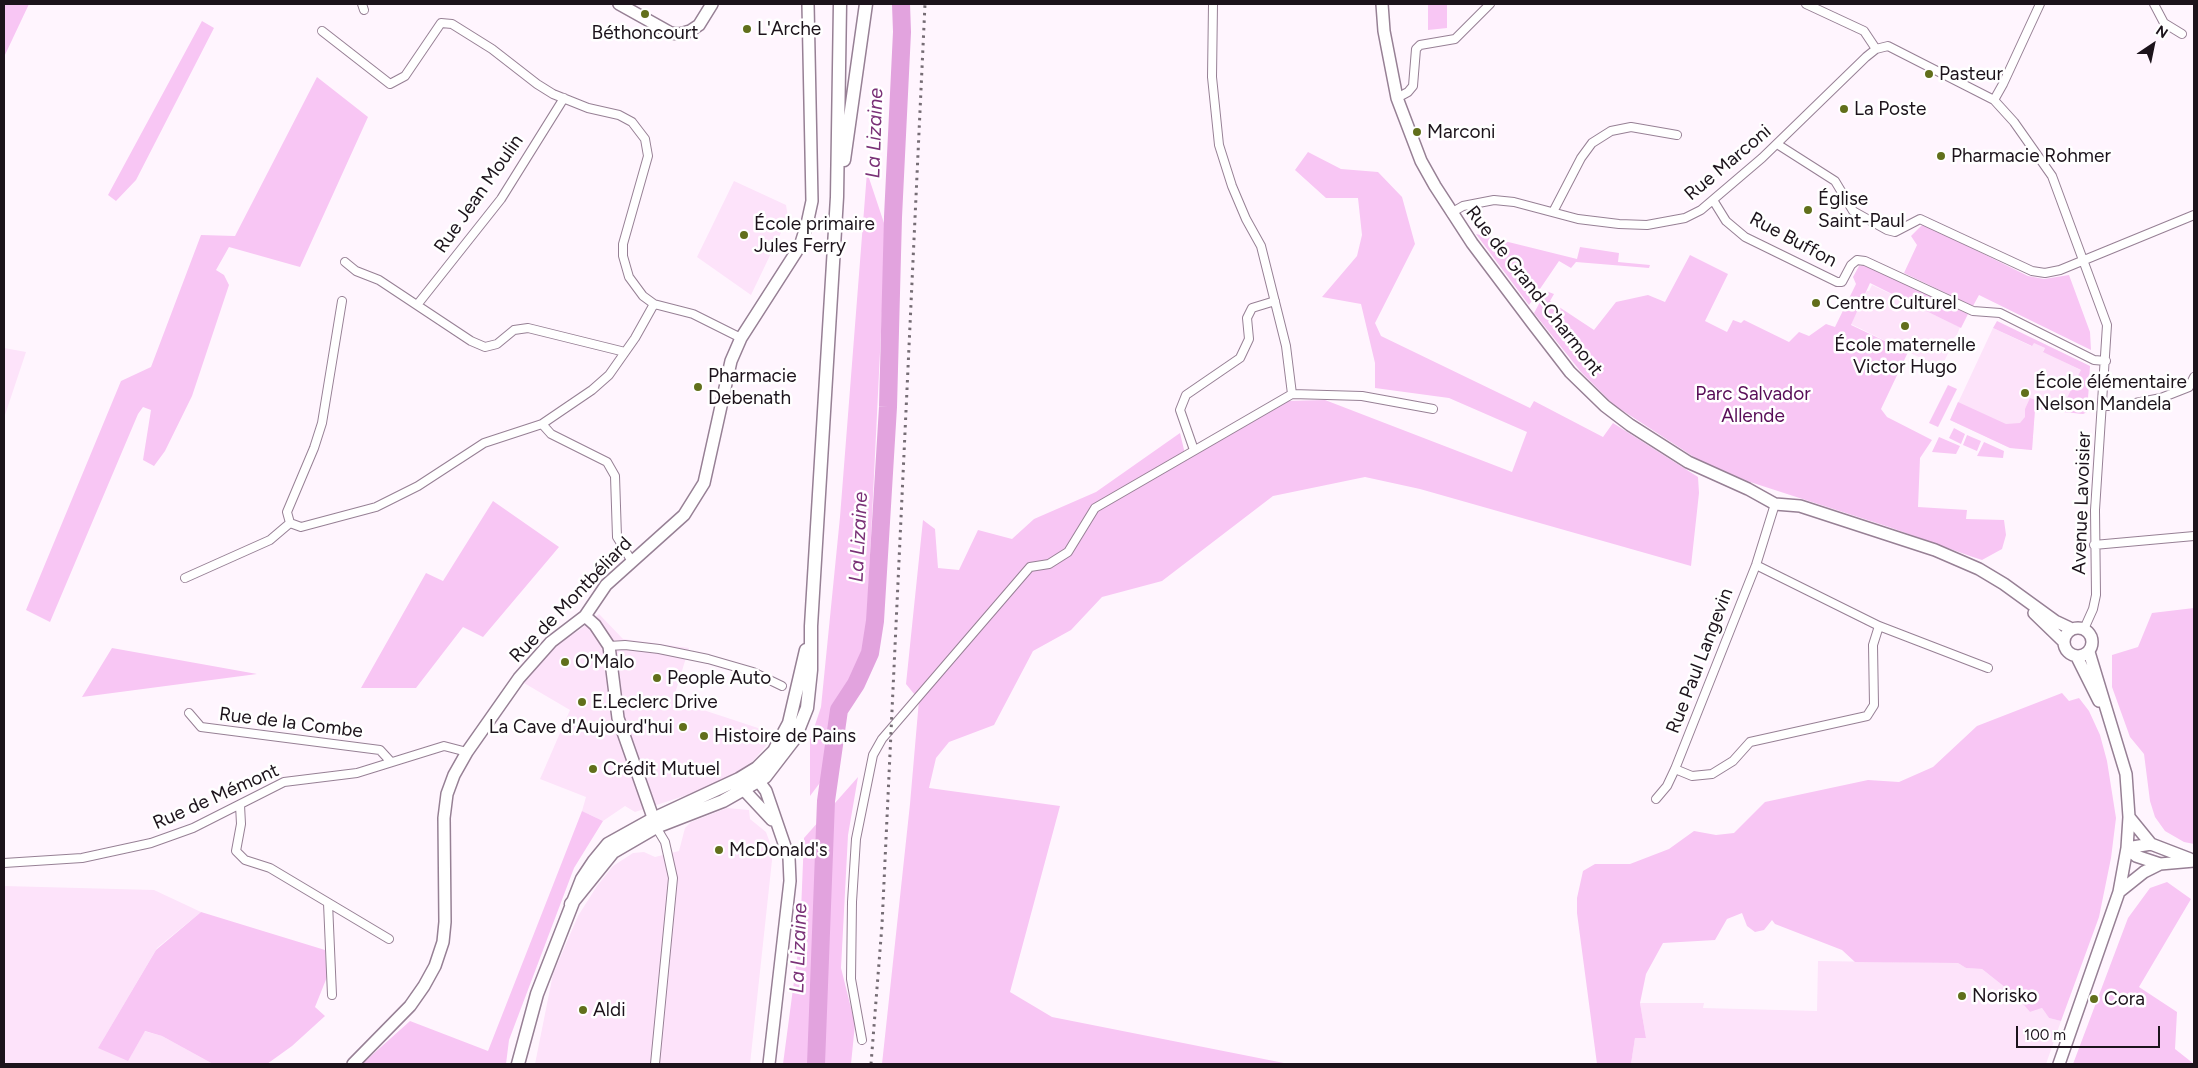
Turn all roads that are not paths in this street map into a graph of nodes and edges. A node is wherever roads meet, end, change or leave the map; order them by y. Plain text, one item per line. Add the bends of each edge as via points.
1 (619, 4) edge
2 (712, 4) edge
3 (808, 4) edge
4 (840, 4) edge
5 (866, 4) edge
6 (1213, 4) edge
7 (1382, 4) edge
8 (1490, 4) edge
9 (1806, 4) edge
10 (2040, 4) edge
11 (2154, 4) edge
12 (322, 31) dead end
13 (2182, 34) dead end
14 (1876, 49) junction
15 (564, 98) junction
16 (1398, 98) junction
17 (1994, 100) junction
18 (1678, 135) dead end
19 (1777, 144) junction
20 (837, 197) junction
21 (1713, 200) junction
22 (1451, 212) junction
23 (1553, 212) junction
24 (2194, 215) edge
25 (2084, 259) junction
26 (345, 262) dead end
27 (342, 301) dead end
28 (1275, 301) junction
29 (654, 304) junction
30 (417, 305) junction
31 (741, 338) junction
32 (625, 352) junction
33 (2106, 361) junction
34 (2194, 377) edge
35 (2191, 390) edge
36 (1292, 394) junction
37 (2103, 406) junction
38 (1432, 408) dead end
39 (542, 424) junction
40 (1194, 450) junction
41 (1775, 504) junction
42 (290, 523) junction
43 (2194, 536) edge
44 (2094, 545) junction
45 (631, 560) junction
46 (1756, 565) junction
47 (185, 578) dead end
48 (2004, 584) junction
49 (584, 616) junction
50 (1879, 626) junction
51 (2084, 629) junction
52 (2072, 630) junction
53 (2064, 642) junction
54 (609, 646) junction
55 (2089, 652) junction
56 (2077, 657) junction
57 (1988, 668) dead end
58 (782, 686) dead end
59 (189, 713) dead end
60 (2115, 734) junction
61 (467, 752) junction
62 (391, 762) junction
63 (1675, 769) junction
64 (756, 776) junction
65 (742, 784) junction
66 (1656, 799) dead end
67 (240, 805) junction
68 (2129, 817) junction
69 (655, 823) junction
70 (775, 823) junction
71 (2151, 844) junction
72 (2127, 848) junction
73 (2194, 861) edge
74 (4, 863) edge
75 (2160, 864) junction
76 (2119, 892) junction
77 (328, 903) junction
78 (389, 939) dead end
79 (332, 995) dead end
80 (862, 1040) dead end
81 (353, 1064) edge
82 (518, 1064) edge
83 (654, 1064) edge
84 (769, 1064) edge
85 (2059, 1064) edge

1 - 2 street via 671,33 680,34 699,25
3 - 31 street, Rue de Montbéliard via 812,201 800,246
4 - 20 main road
5 - 20 main road via 853,110
6 - 28 street via 1212,77 1220,145 1232,186 1261,246
7 - 16 street, Rue de Grand-Charmont via 1384,31
8 - 16 street via 1455,39 1420,45 1416,49 1413,86
9 - 14 street via 1864,31
10 - 17 street
11 - 13 street via 2164,23
12 - 15 street via 390,84 405,76 441,23 452,24 492,49 537,84
14 - 17 street via 1888,46
14 - 19 street, Rue Marconi
15 - 29 street via 626,118 637,126 645,139 648,156 623,244 623,256 629,277 643,296
15 - 30 street, Rue Jean Moulin via 500,199
16 - 22 street, Rue de Grand-Charmont via 1422,160
17 - 25 street, Avenue Lavoisier via 2014,122 2052,176
18 - 23 street via 1631,127 1611,131 1592,143 1581,158
19 - 21 street, Rue Marconi
19 - 25 street via 1835,181 1853,211 1892,232 1920,219 2018,266 2045,273
20 - 64 main road via 811,626 789,723
21 - 23 street, Rue Marconi via 1685,218 1647,225 1578,219
21 - 33 street, Rue Buffon via 1726,221 1758,245 1836,282 1842,282 1857,260 1865,261 1973,311 2000,313 2094,360
22 - 23 street, Rue Marconi via 1463,206 1494,200
22 - 41 street, Rue de Grand-Charmont via 1570,372 1605,406 1688,462
24 - 25 street
25 - 33 street, Avenue Lavoisier via 2108,325
26 - 30 street
27 - 42 street via 322,423 287,512
28 - 36 street via 1286,346
28 - 40 street via 1252,308 1247,318 1248,339 1240,358 1186,395 1180,410
29 - 31 street via 693,314
29 - 32 street
30 - 32 street via 484,348 497,344 514,330 528,328
31 - 45 street, Rue de Montbéliard via 731,361 704,483 684,514
32 - 39 street via 609,375 592,390
33 - 37 street, Avenue Lavoisier
34 - 35 street
35 - 37 street via 2120,406
36 - 38 street via 1362,396
36 - 40 street
37 - 44 street, Avenue Lavoisier
39 - 42 street via 484,443 418,486 376,507 301,527
39 - 45 street via 551,434 607,462 615,476 617,537
40 - 80 street via 1095,508 1068,552 1048,564 1030,567 879,744 871,765 856,840 852,893 851,979
41 - 46 street, Rue Paul Langevin
41 - 48 street, Rue de Grand-Charmont via 1800,506 1935,550
42 - 47 street via 270,540
43 - 44 street
44 - 51 street, Avenue Lavoisier via 2096,595
45 - 49 street, Rue de Montbéliard via 606,585
46 - 50 street
46 - 63 street, Rue Paul Langevin
48 - 52 street, Rue de Grand-Charmont
48 - 53 street, Rue de Grand-Charmont
49 - 54 street via 595,624
49 - 61 street, Rue de Montbéliard via 550,642 525,670
50 - 57 street
50 - 63 street via 1872,645 1874,705 1867,716 1750,742 1733,761 1712,774 1692,776
51 - 52 street
51 - 55 street via 2092,640
52 - 53 street via 2066,634
53 - 56 street via 2069,654
54 - 58 street via 659,649 708,659 753,672
54 - 69 street via 618,718
55 - 56 street
55 - 60 street
56 - 60 street
59 - 62 street, Rue de la Combe via 201,727 380,750
60 - 68 street via 2126,774
61 - 62 street, Rue de Mémont via 444,746
61 - 81 street, Rue de Montbéliard via 447,794 444,818 445,922 435,966 410,1006
62 - 67 street, Rue de Mémont via 357,773 284,782
63 - 66 street, Rue Paul Langevin
64 - 65 main road
64 - 70 street via 766,791
65 - 69 main road
65 - 70 street
67 - 74 street, Rue de Mémont via 193,828 151,843 82,858
67 - 77 street via 241,824 236,851 245,860 270,868
68 - 71 street
68 - 72 street
69 - 82 main road via 608,844 582,879 537,994
69 - 83 street via 664,842 673,878
70 - 84 street via 789,858 790,882
71 - 72 street
71 - 73 street
72 - 75 street via 2136,856
72 - 76 street
73 - 75 street
75 - 76 street
76 - 85 street
77 - 78 street
77 - 79 street

